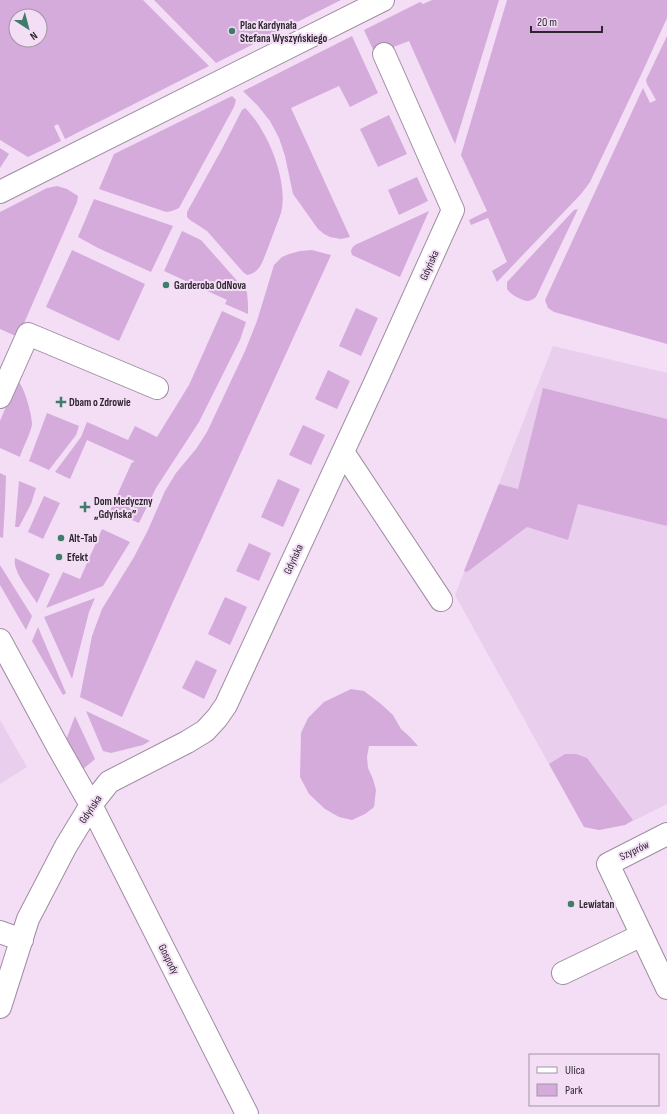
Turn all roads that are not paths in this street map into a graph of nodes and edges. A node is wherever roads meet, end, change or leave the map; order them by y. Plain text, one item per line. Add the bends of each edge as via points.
1 (383, 0) edge
2 (384, 54) dead end
3 (0, 192) edge
4 (156, 388) dead end
5 (0, 398) edge
6 (343, 452) junction
7 (441, 600) dead end
8 (0, 640) edge
9 (91, 805) junction
10 (667, 834) edge
11 (0, 932) edge
12 (642, 935) junction
13 (22, 940) junction
14 (563, 973) dead end
15 (667, 988) edge
16 (0, 1007) edge
17 (247, 1114) edge

1 - 3 street
2 - 6 street, Gdyńska via 453,210
4 - 5 street via 28,334
6 - 7 street
6 - 9 street, Gdyńska via 226,705 217,718 205,731 187,742 109,782
8 - 9 street, Gospody
9 - 13 street, Gdyńska via 66,846 28,919
9 - 17 street, Gospody
10 - 12 street, Szyprów via 608,864
11 - 13 street
12 - 14 street
12 - 15 street, Szyprów
13 - 16 street, Gdyńska

